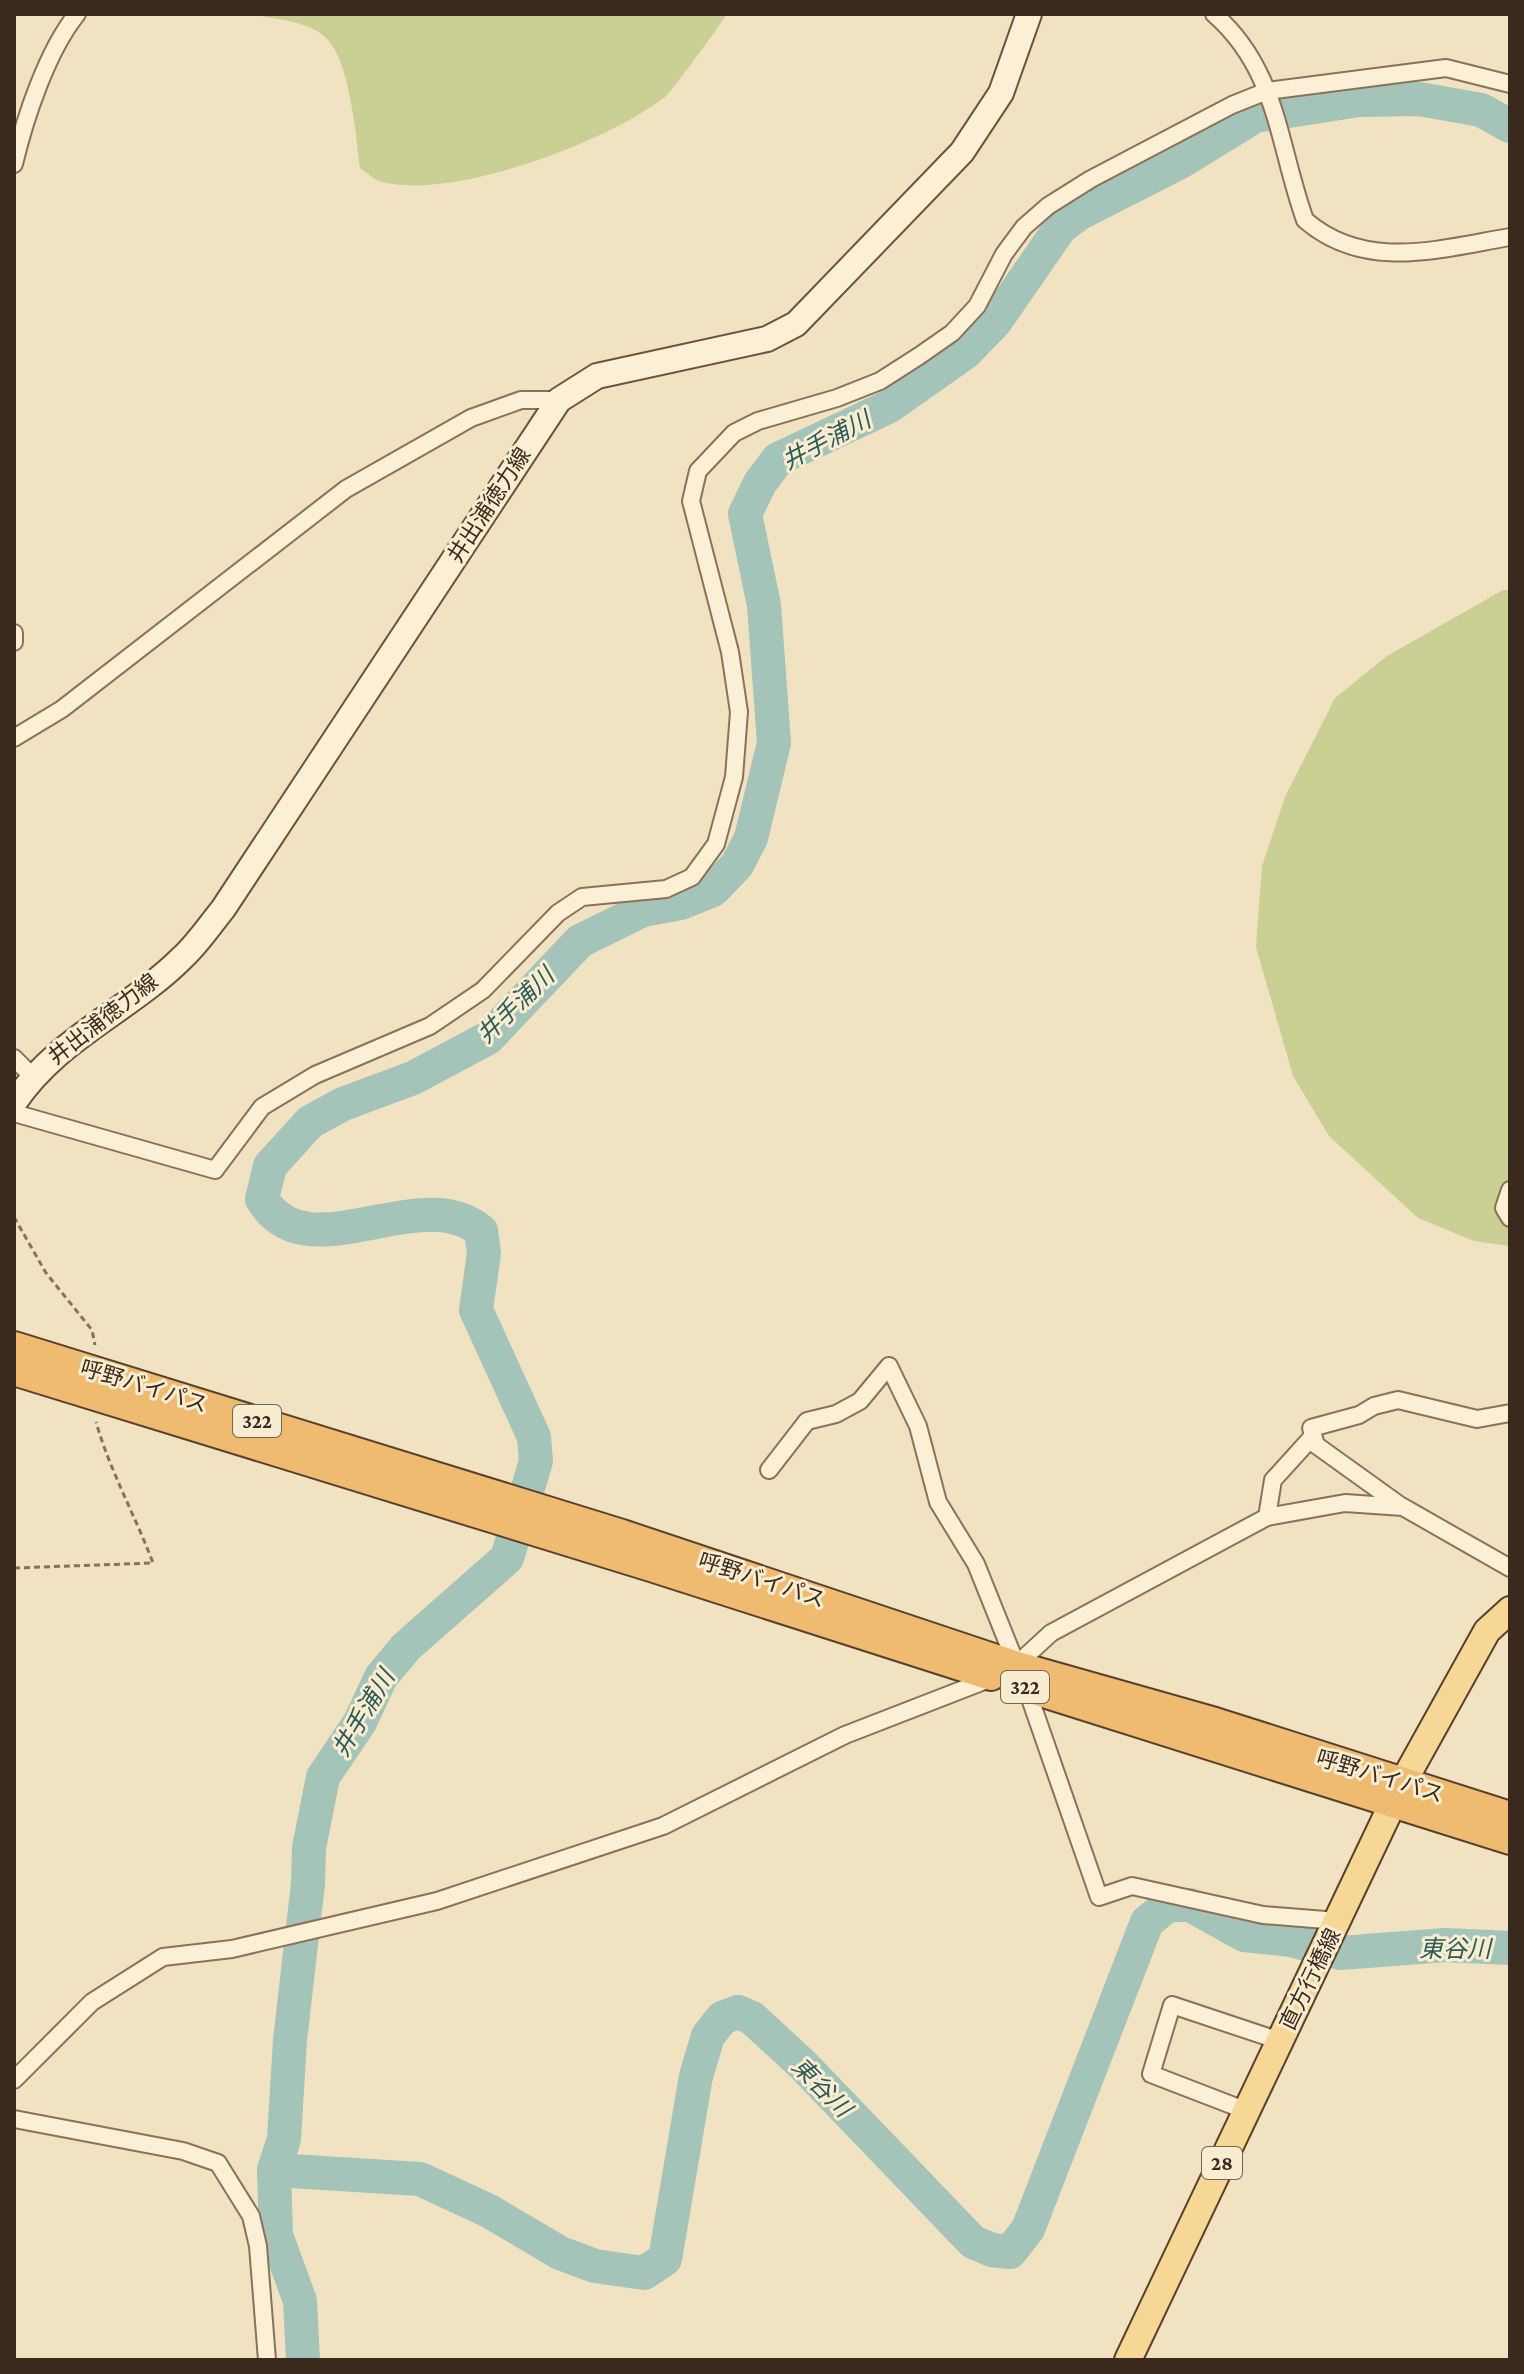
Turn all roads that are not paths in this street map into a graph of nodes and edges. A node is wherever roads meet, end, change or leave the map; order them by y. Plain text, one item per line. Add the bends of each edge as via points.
1 (77, 14) edge
2 (1029, 14) edge
3 (1214, 14) edge
4 (1510, 84) edge
5 (1267, 91) junction
6 (14, 164) edge
7 (1510, 237) edge
8 (559, 400) junction
9 (14, 633) edge
10 (14, 642) edge
11 (14, 738) edge
12 (14, 1057) edge
13 (32, 1076) junction
14 (14, 1103) edge
15 (14, 1113) edge
16 (1510, 1190) edge
17 (1510, 1218) edge
18 (14, 1346) edge
19 (14, 1371) edge
20 (96, 1384) junction
21 (1510, 1413) edge
22 (1313, 1436) junction
23 (769, 1470) dead end
24 (1403, 1507) junction
25 (1267, 1517) junction
26 (1510, 1568) edge
27 (1510, 1610) edge
28 (1012, 1677) junction
29 (1398, 1794) junction
30 (1510, 1816) edge
31 (1510, 1840) edge
32 (1338, 1921) junction
33 (1280, 2041) junction
34 (14, 2080) edge
35 (1247, 2111) junction
36 (14, 2119) edge
37 (267, 2360) edge
38 (1128, 2360) edge

1 - 6 street via 42,77
2 - 8 main road, 井出浦徳力線 via 1001,93 962,152 796,324 767,339 597,376
3 - 5 street via 1260,69
4 - 5 street via 1446,68
5 - 7 street via 1305,220 1321,234 1378,255
5 - 15 street via 1048,206 1004,254 977,306 952,333 919,356 880,381 734,433 698,471 691,501 730,652 739,712 734,777 716,844 692,877 666,889 582,897 558,913 483,990 430,1026 315,1075 262,1107 215,1170
8 - 11 street via 521,400 471,418 346,489 62,709
8 - 13 main road, 井出浦徳力線 via 223,909 183,958
9 - 10 street
12 - 13 street
13 - 14 main road, 井出浦徳力線
16 - 17 street via 1504,1208
18 - 20 highway, 呼野バイパス / 322
19 - 20 highway, 呼野バイパス / 322
20 - 28 highway, 呼野バイパス / 322 via 542,1522
21 - 22 street via 1477,1419 1398,1400 1311,1428
22 - 24 street via 1316,1445
22 - 25 street via 1273,1480
23 - 28 street via 807,1421 860,1401 889,1366 918,1426 938,1502 976,1564
24 - 25 street via 1345,1503
24 - 26 street
25 - 28 street via 1051,1633
27 - 29 main road, 直方行橋線 / 28 via 1487,1631
28 - 29 highway, 呼野バイパス / 322 via 1215,1722
28 - 32 street via 1099,1897 1132,1886 1263,1915
28 - 34 street via 845,1735 663,1826 437,1901 232,1949 163,1957 92,2002
29 - 30 highway, 呼野バイパス / 322
29 - 31 highway, 呼野バイパス / 322
29 - 32 main road, 直方行橋線 / 28
32 - 33 main road, 直方行橋線 / 28
33 - 35 main road, 直方行橋線 / 28
33 - 35 street via 1172,2005 1151,2074
35 - 38 main road, 直方行橋線 / 28
36 - 37 street via 183,2151 218,2163 251,2216

